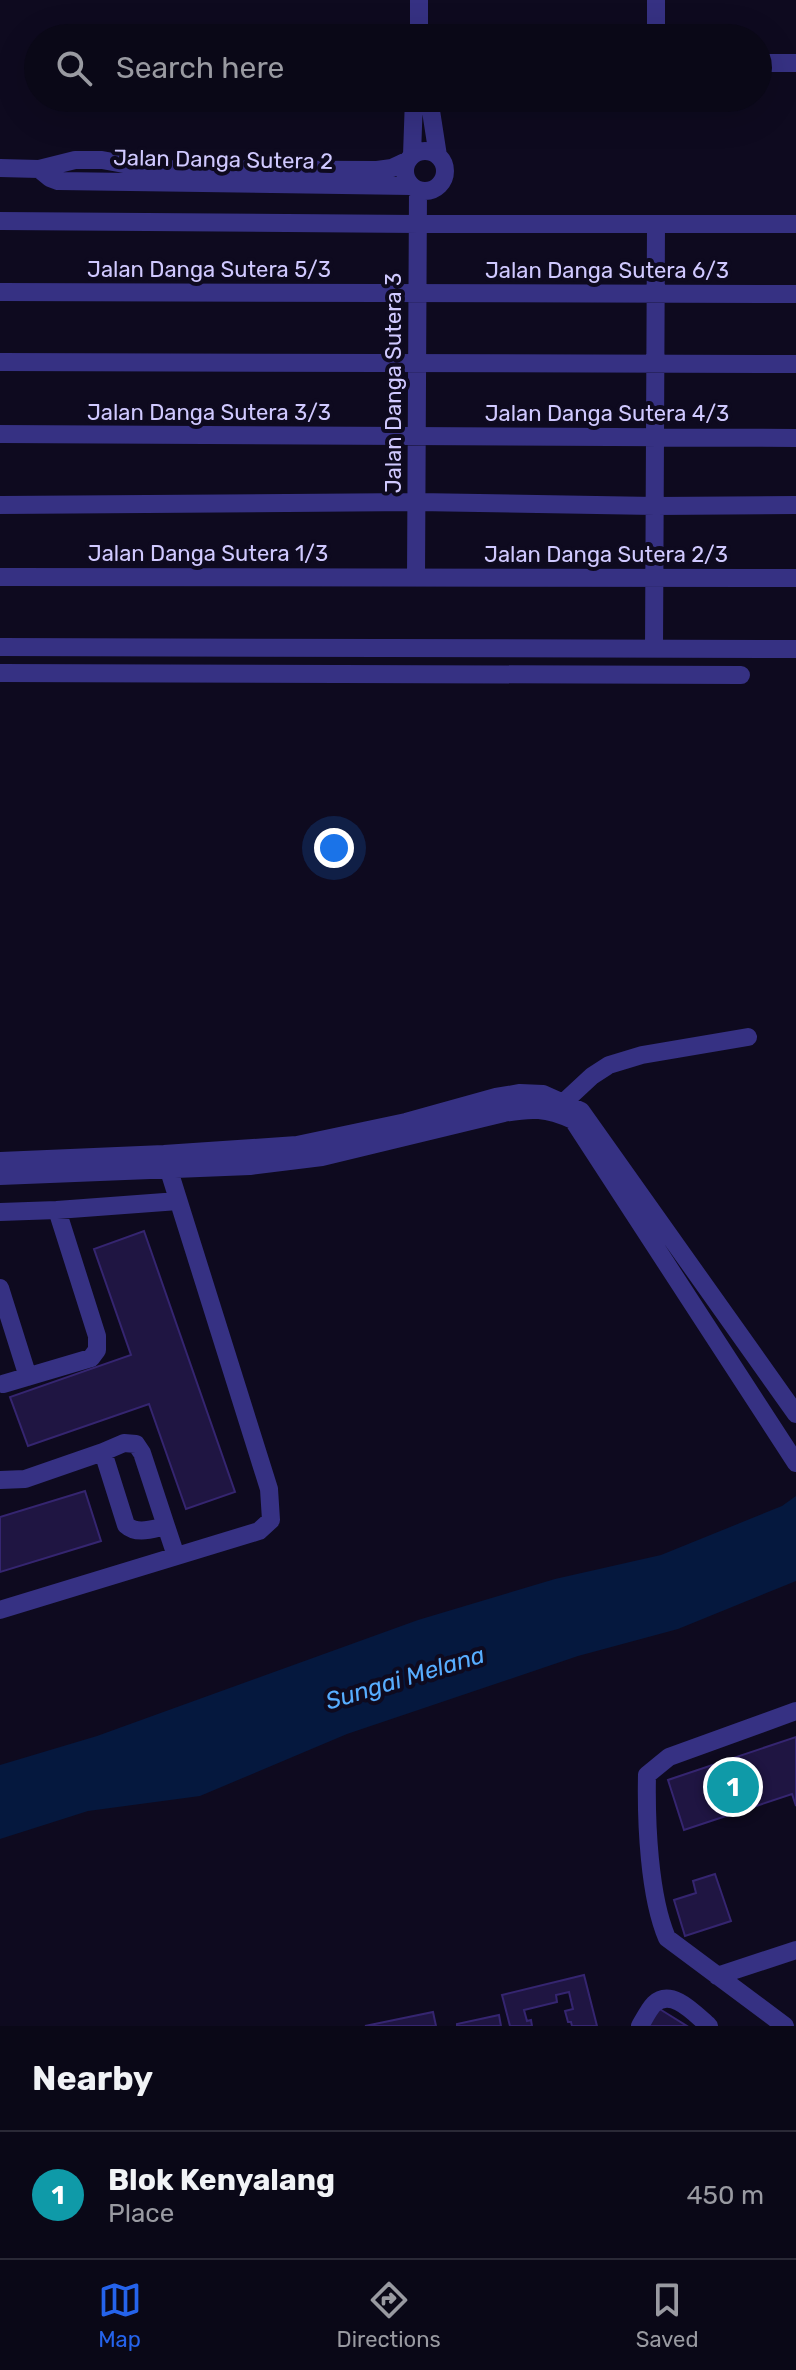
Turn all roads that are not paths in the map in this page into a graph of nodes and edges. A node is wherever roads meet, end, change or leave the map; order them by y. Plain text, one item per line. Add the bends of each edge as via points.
1 (419, 0) edge
2 (656, 0) edge
3 (419, 24) edge
4 (656, 24) edge
5 (772, 63) edge
6 (796, 63) edge
7 (413, 112) edge
8 (431, 112) edge
9 (438, 156) junction
10 (410, 158) junction
11 (0, 168) edge
12 (39, 169) junction
13 (414, 188) junction
14 (0, 221) edge
15 (417, 224) junction
16 (796, 224) edge
17 (656, 225) junction
18 (0, 292) edge
19 (417, 294) junction
20 (656, 294) junction
21 (796, 294) edge
22 (0, 362) edge
23 (417, 363) junction
24 (656, 363) junction
25 (796, 364) edge
26 (0, 434) edge
27 (656, 436) junction
28 (417, 437) junction
29 (796, 438) edge
30 (417, 502) junction
31 (0, 505) edge
32 (796, 505) edge
33 (655, 506) junction
34 (0, 577) edge
35 (416, 577) junction
36 (655, 578) junction
37 (796, 578) edge
38 (0, 647) edge
39 (654, 649) junction
40 (796, 649) edge
41 (0, 673) edge
42 (741, 675) dead end
43 (748, 1037) dead end
44 (564, 1102) junction
45 (0, 1161) edge
46 (166, 1162) junction
47 (0, 1176) edge
48 (178, 1201) junction
49 (57, 1210) junction
50 (0, 1212) edge
51 (0, 1288) edge
52 (28, 1377) junction
53 (1, 1382) edge
54 (796, 1414) edge
55 (103, 1452) junction
56 (796, 1462) edge
57 (0, 1480) edge
58 (166, 1526) junction
59 (176, 1556) junction
60 (0, 1610) edge
61 (796, 1711) edge
62 (796, 1950) edge
63 (717, 1976) junction
64 (640, 2026) edge
65 (709, 2026) edge
66 (785, 2026) edge

1 - 3 street
2 - 4 street
5 - 6 street
7 - 10 street
8 - 9 street
9 - 10 street via 422,151
9 - 13 street via 442,182 431,190
10 - 12 street, Jalan Danga Sutera 2 via 377,170 151,169 102,160
10 - 13 street via 404,174
11 - 12 street, Jalan Danga Sutera 2
12 - 13 street, Jalan Danga Sutera 2 via 58,181
13 - 15 street, Jalan Danga Sutera 3
14 - 15 street
15 - 17 street
15 - 19 street, Jalan Danga Sutera 3
16 - 17 street
17 - 20 street
18 - 19 street, Jalan Danga Sutera 5/3
19 - 20 street, Jalan Danga Sutera 6/3
19 - 23 street, Jalan Danga Sutera 3
20 - 21 street, Jalan Danga Sutera 6/3
20 - 24 street
22 - 23 street
23 - 24 street
23 - 28 street, Jalan Danga Sutera 3
24 - 25 street
24 - 27 street
26 - 28 street, Jalan Danga Sutera 3/3
27 - 28 street, Jalan Danga Sutera 4/3
27 - 29 street, Jalan Danga Sutera 4/3
27 - 33 street
28 - 30 street, Jalan Danga Sutera 3
30 - 31 street
30 - 33 street
30 - 35 street, Jalan Danga Sutera 3
32 - 33 street
33 - 36 street
34 - 35 street, Jalan Danga Sutera 1/3
35 - 36 street, Jalan Danga Sutera 2/3
36 - 37 street, Jalan Danga Sutera 2/3
36 - 39 street
38 - 39 street
39 - 40 street
41 - 42 street
43 - 44 street via 609,1065
44 - 46 street via 520,1093 297,1145
44 - 54 street via 581,1111
45 - 46 street
46 - 47 street
46 - 48 street
46 - 56 street via 250,1166 322,1157 534,1108 573,1120
48 - 49 street
48 - 59 street via 269,1489 271,1520 259,1531
49 - 50 street
49 - 52 street via 97,1350 91,1358
51 - 52 street
52 - 53 street
55 - 57 street via 25,1479
55 - 58 street via 126,1525 139,1531
55 - 58 street via 136,1444
58 - 59 street
59 - 60 street
61 - 63 street via 669,1757 647,1775 659,1920 667,1938
62 - 63 street
63 - 66 street
64 - 65 street via 655,2003 676,1999

